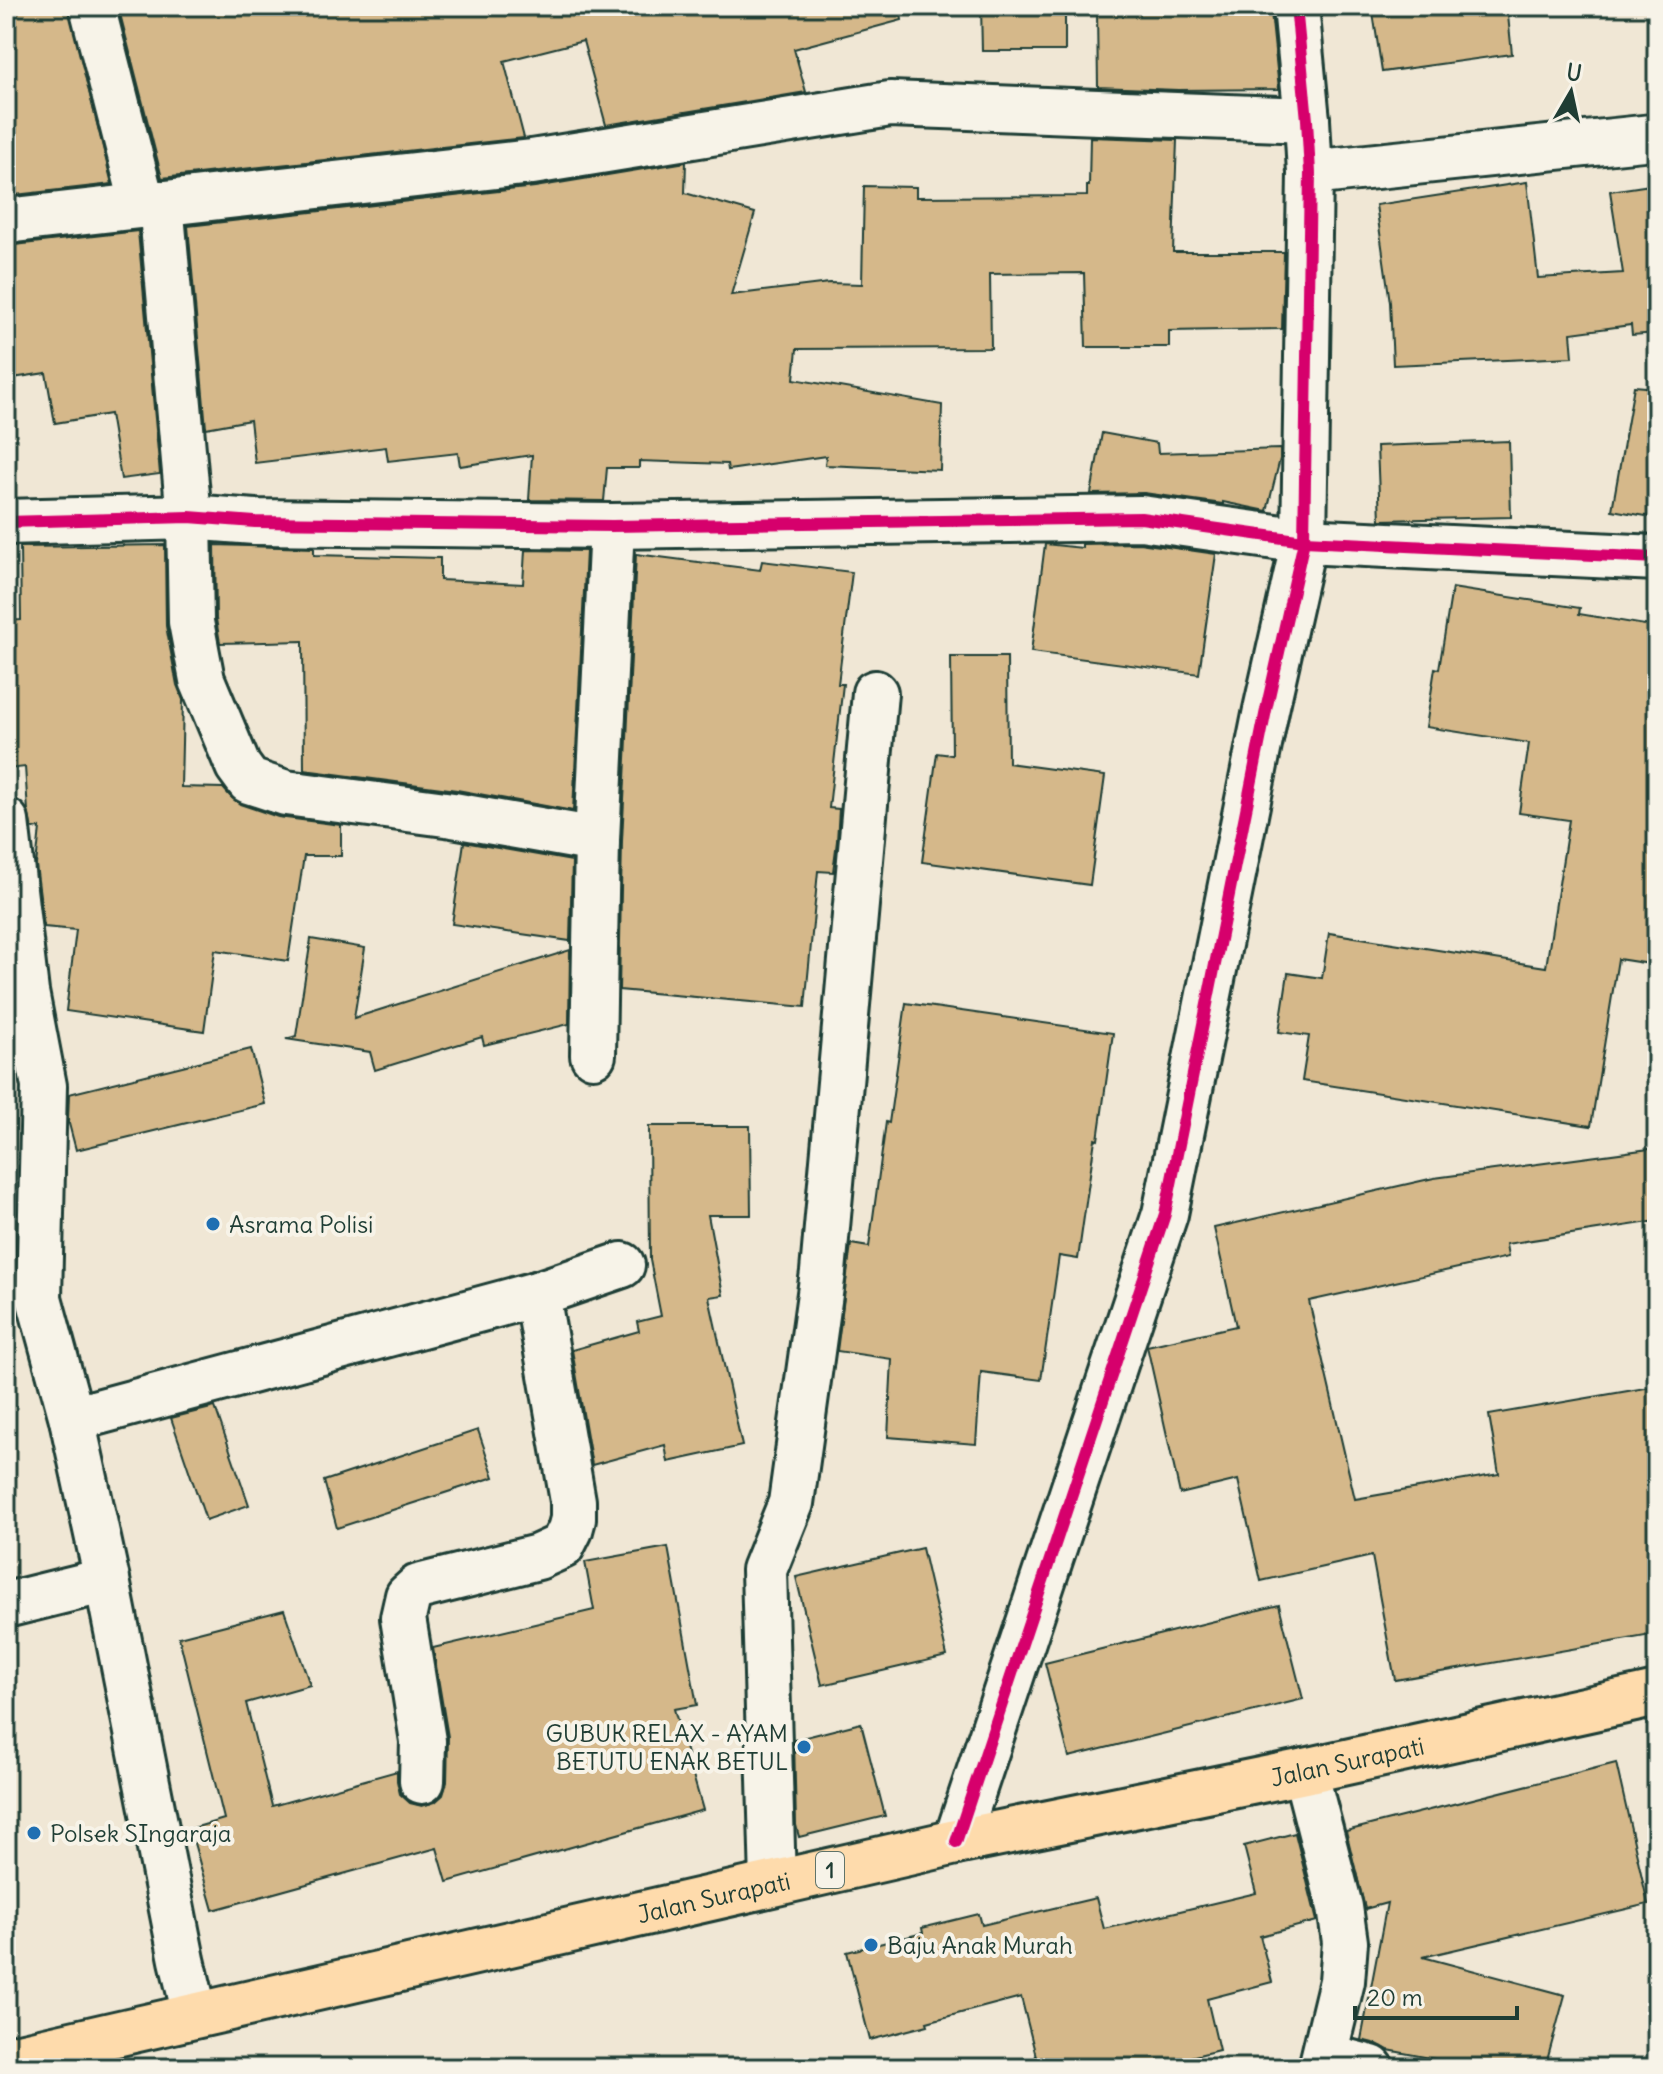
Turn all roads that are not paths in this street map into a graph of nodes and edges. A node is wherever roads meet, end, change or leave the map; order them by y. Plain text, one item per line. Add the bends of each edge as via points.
1 (92, 6) edge
2 (1296, 6) edge
3 (1307, 120) junction
4 (1652, 137) dead end
5 (1310, 173) junction
6 (152, 205) junction
7 (6, 221) edge
8 (189, 517) junction
9 (6, 522) edge
10 (612, 526) junction
11 (1304, 541) junction
12 (1657, 558) edge
13 (875, 693) dead end
14 (6, 821) edge
15 (597, 840) junction
16 (16, 994) edge
17 (593, 1055) dead end
18 (622, 1265) dead end
19 (537, 1294) junction
20 (22, 1302) edge
21 (72, 1419) junction
22 (107, 1580) junction
23 (6, 1605) edge
24 (1657, 1694) edge
25 (1305, 1771) junction
26 (422, 1781) dead end
27 (956, 1842) junction
28 (773, 1883) junction
29 (195, 2015) junction
30 (6, 2059) edge
31 (1323, 2062) edge
32 (1371, 2068) edge

1 - 6 street
2 - 3 street
3 - 5 street
3 - 6 street via 890,104 532,162
4 - 5 street
5 - 11 street
6 - 7 street
6 - 8 street
8 - 9 street
8 - 10 street
8 - 15 street via 191,622 202,680 249,781 286,793
10 - 11 street via 1141,518
10 - 15 street
11 - 12 street
11 - 27 street via 1165,1214
13 - 28 street via 823,1272 791,1503 764,1570
14 - 16 street
15 - 17 street
16 - 20 street via 44,1086
18 - 19 street
19 - 21 street
19 - 26 street via 573,1519 562,1546 538,1557 418,1587 408,1596 403,1618 423,1741
20 - 21 street
21 - 22 street
22 - 23 street
22 - 29 street
24 - 25 highway, Jalan Surapati / 1
25 - 27 highway, Jalan Surapati / 1
25 - 31 street via 1345,1942 1342,1981
27 - 28 highway, Jalan Surapati / 1
28 - 29 highway, Jalan Surapati / 1
29 - 30 highway, Jalan Surapati / 1
31 - 32 street

